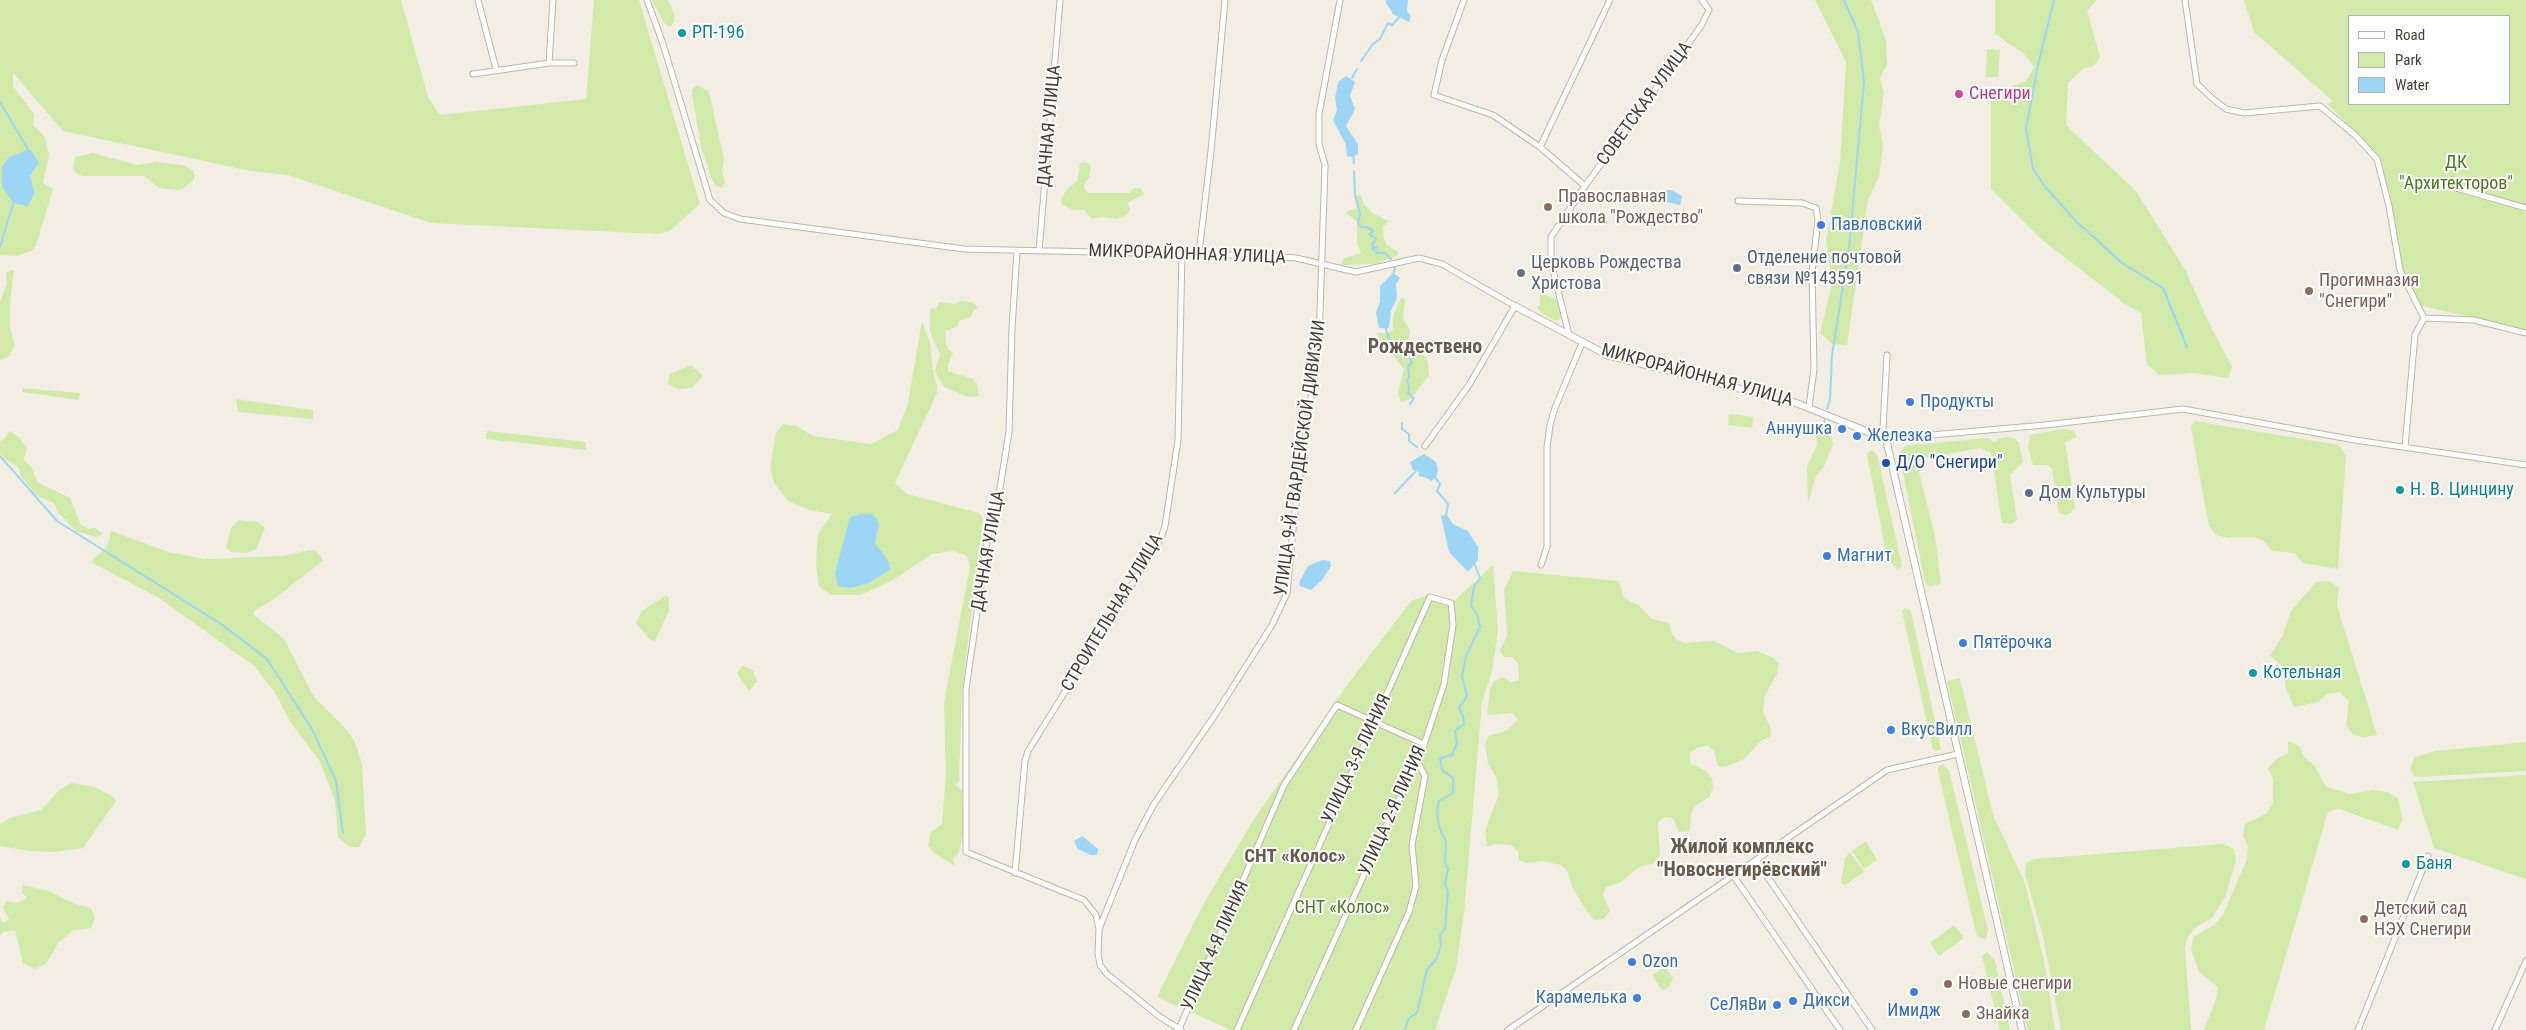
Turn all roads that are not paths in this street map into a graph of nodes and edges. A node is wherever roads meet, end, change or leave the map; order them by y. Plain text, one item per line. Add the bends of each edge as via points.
1 (478, 0) edge
2 (553, 0) edge
3 (647, 0) edge
4 (1060, 0) edge
5 (1225, 0) edge
6 (1340, 0) edge
7 (1464, 0) edge
8 (1610, 0) edge
9 (1702, 0) edge
10 (2185, 0) edge
11 (549, 63) junction
12 (574, 63) dead end
13 (496, 69) junction
14 (474, 74) dead end
15 (1540, 148) junction
16 (2439, 183) dead end
17 (1585, 186) junction
18 (1738, 201) dead end
19 (2526, 208) edge
20 (1017, 251) junction
21 (1040, 251) junction
22 (1182, 253) junction
23 (1199, 253) junction
24 (1322, 264) junction
25 (1515, 306) junction
26 (2424, 318) junction
27 (2526, 333) edge
28 (1569, 335) junction
29 (1582, 343) junction
30 (1887, 354) dead end
31 (1809, 407) junction
32 (1886, 439) junction
33 (1425, 446) dead end
34 (2405, 447) junction
35 (2526, 465) edge
36 (1541, 564) dead end
37 (1430, 597) joint
38 (1373, 723) junction
39 (1424, 744) junction
40 (1958, 754) junction
41 (1418, 763) junction
42 (2428, 856) dead end
43 (1756, 860) junction
44 (1015, 873) junction
45 (1733, 875) junction
46 (1099, 930) junction
47 (2526, 961) edge
48 (1180, 1030) edge
49 (1236, 1030) edge
50 (1294, 1030) edge
51 (1356, 1030) edge
52 (1508, 1030) edge
53 (1840, 1030) edge
54 (1872, 1030) edge
55 (2022, 1030) edge
56 (2358, 1030) edge
57 (2496, 1030) edge

1 - 13 street
2 - 11 street
3 - 20 street, МИКРОРАЙОННАЯ УЛИЦА via 710,200 716,208 740,219 951,248
4 - 21 street, ДАЧНАЯ УЛИЦА
5 - 23 street
6 - 24 street, УЛИЦА 9-Й ГВАРДЕЙСКОЙ ДИВИЗИИ via 1319,114 1320,144 1325,165
7 - 15 street via 1442,60 1434,95 1493,115
8 - 15 street
9 - 17 street, СОВЕТСКАЯ УЛИЦА via 1709,10 1701,26
10 - 26 street via 2197,84 2213,99 2226,109 2244,114 2320,106 2355,135 2377,159 2400,270
11 - 12 street
11 - 13 street
13 - 14 street
15 - 17 street
16 - 19 street
17 - 28 street, СОВЕТСКАЯ УЛИЦА via 1555,229 1550,246
18 - 31 street via 1802,203 1816,208 1818,220 1812,272 1814,369
20 - 21 street, МИКРОРАЙОННАЯ УЛИЦА
20 - 44 street, ДАЧНАЯ УЛИЦА via 1009,432 999,494 989,529 966,689 966,852
21 - 22 street, МИКРОРАЙОННАЯ УЛИЦА
22 - 23 street, МИКРОРАЙОННАЯ УЛИЦА
22 - 44 street, СТРОИТЕЛЬНАЯ УЛИЦА via 1178,439 1165,526 1161,538 1028,752
23 - 24 street, МИКРОРАЙОННАЯ УЛИЦА via 1296,258
24 - 25 street, МИКРОРАЙОННАЯ УЛИЦА via 1356,272 1408,259 1433,261
24 - 46 street, УЛИЦА 9-Й ГВАРДЕЙСКОЙ ДИВИЗИИ via 1319,340 1287,593 1272,625 1154,804 1135,840
25 - 28 street, МИКРОРАЙОННАЯ УЛИЦА
25 - 33 street via 1469,384
26 - 27 street via 2474,320
26 - 34 street via 2415,335
28 - 29 street, МИКРОРАЙОННАЯ УЛИЦА
29 - 31 street, МИКРОРАЙОННАЯ УЛИЦА via 1607,355
29 - 36 street via 1550,425 1547,547
30 - 32 street
31 - 32 street, МИКРОРАЙОННАЯ УЛИЦА
32 - 34 street via 2183,409
32 - 40 street
34 - 35 street
37 - 38 street, УЛИЦА 3-Я ЛИНИЯ
37 - 39 street, УЛИЦА 2-Я ЛИНИЯ via 1451,603 1453,625 1444,684
38 - 39 street
38 - 48 street, УЛИЦА 4-Я ЛИНИЯ via 1337,705 1284,785
38 - 49 street, УЛИЦА 3-Я ЛИНИЯ
39 - 41 street, УЛИЦА 2-Я ЛИНИЯ
40 - 43 street via 1887,770
40 - 55 street
41 - 50 street, УЛИЦА 2-Я ЛИНИЯ via 1385,828
41 - 51 street via 1425,776 1412,845 1416,886 1409,912
42 - 56 street
43 - 45 street
43 - 54 street
44 - 46 street via 1084,900 1096,914
45 - 52 street
45 - 53 street
46 - 48 street via 1099,959 1107,974
47 - 57 street

